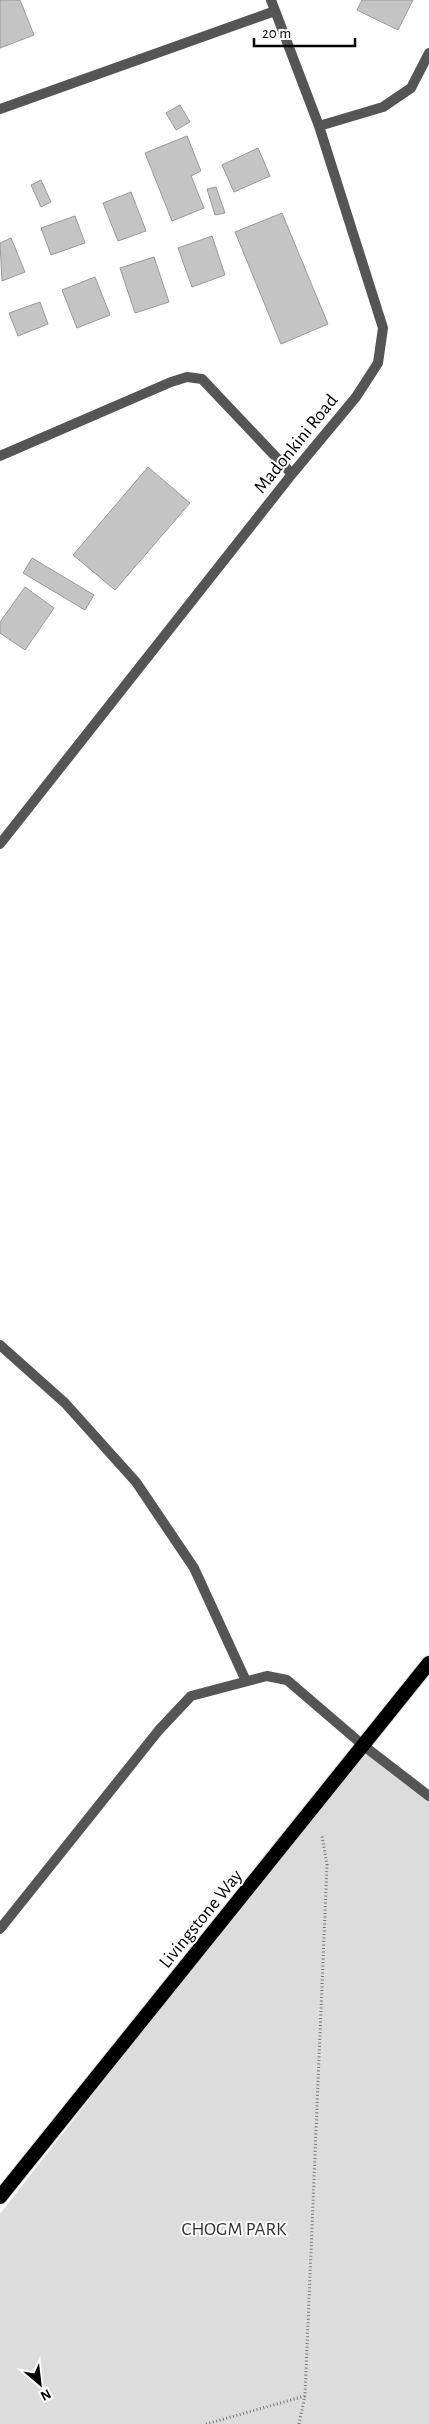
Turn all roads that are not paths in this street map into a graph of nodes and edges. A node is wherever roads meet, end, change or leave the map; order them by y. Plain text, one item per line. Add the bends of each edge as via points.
1 (271, 0) edge
2 (275, 11) junction
3 (429, 53) edge
4 (0, 109) edge
5 (319, 126) junction
6 (0, 456) edge
7 (292, 474) junction
8 (0, 844) edge
9 (0, 1345) edge
10 (429, 1663) edge
11 (246, 1681) junction
12 (364, 1746) junction
13 (429, 1796) edge
14 (0, 1928) edge
15 (0, 2198) edge

1 - 2 street, Madonkini Road
2 - 4 street
2 - 5 street, Madonkini Road
3 - 5 street via 410,88 383,107
5 - 7 street, Madonkini Road via 383,328 382,345 378,363 356,397
6 - 7 street via 187,377 202,379
7 - 8 street, Madonkini Road
9 - 11 street via 65,1403 136,1482 194,1568
10 - 12 highway, Livingstone Way
11 - 12 street via 267,1676 287,1680
11 - 14 street via 191,1696 159,1730
12 - 13 street
12 - 15 highway, Livingstone Way

